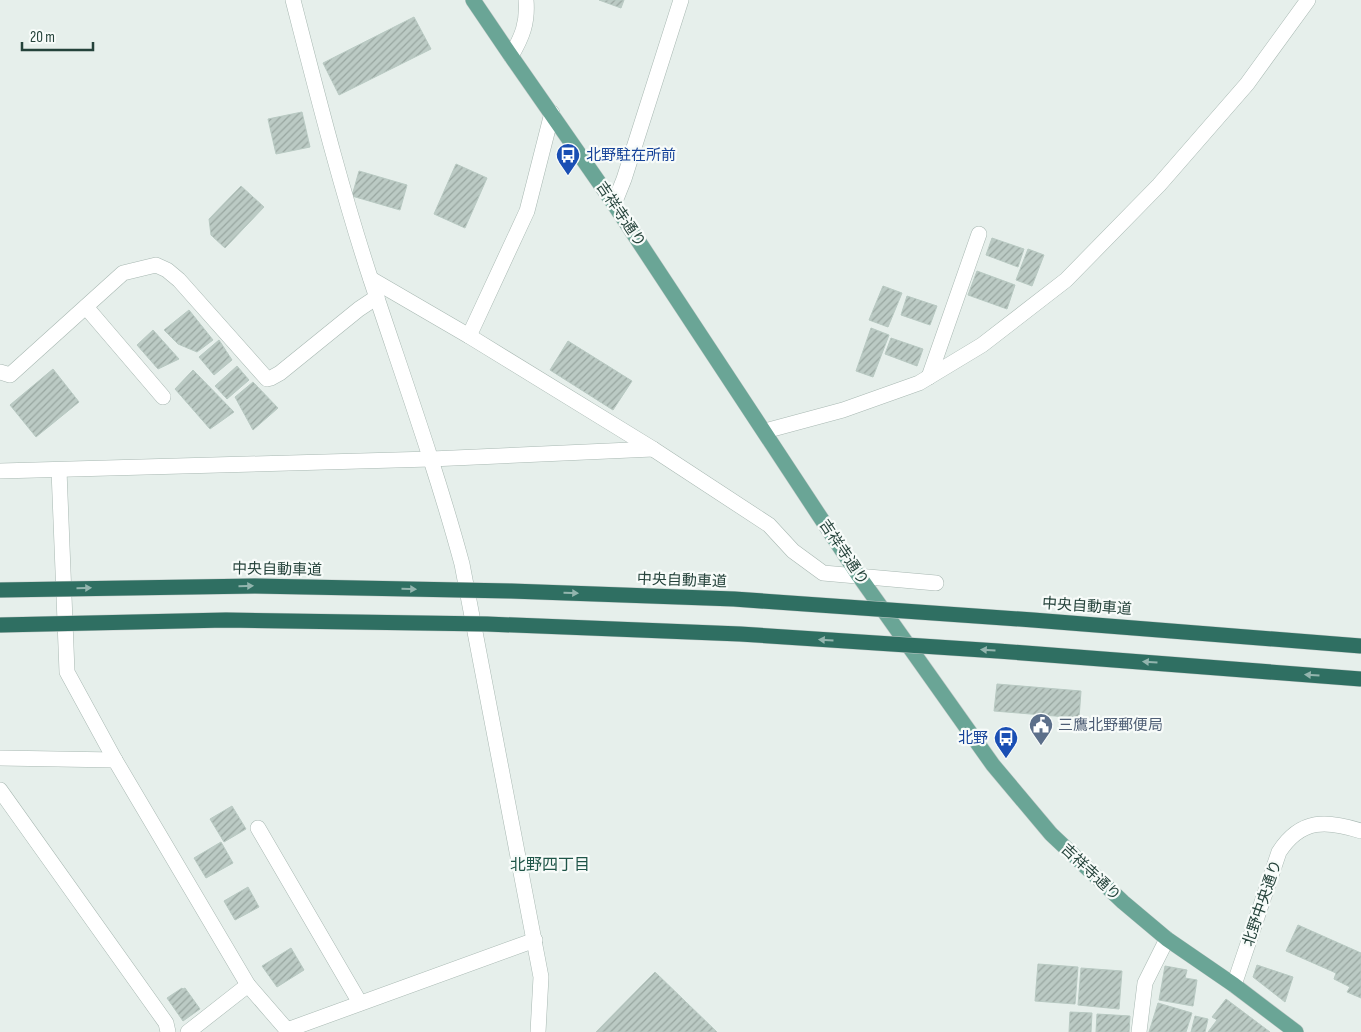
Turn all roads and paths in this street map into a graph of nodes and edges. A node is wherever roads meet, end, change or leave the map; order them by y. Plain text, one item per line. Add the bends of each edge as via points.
1 (292, 0) edge
2 (473, 0) edge
3 (526, 0) edge
4 (681, 0) edge
5 (1308, 0) edge
6 (511, 56) junction
7 (552, 113) junction
8 (614, 204) junction
9 (979, 234) dead end
10 (371, 279) junction
11 (377, 297) junction
12 (86, 307) junction
13 (469, 336) junction
14 (0, 372) edge
15 (928, 377) junction
16 (163, 397) dead end
17 (765, 431) junction
18 (653, 449) junction
19 (431, 459) junction
20 (59, 470) junction
21 (0, 471) edge
22 (859, 576) junction
23 (936, 583) dead end
24 (0, 590) edge
25 (0, 625) edge
26 (1361, 646) edge
27 (1361, 679) edge
28 (0, 758) edge
29 (115, 760) junction
30 (0, 790) edge
31 (258, 828) dead end
32 (1361, 831) edge
33 (1167, 939) junction
34 (535, 940) junction
35 (248, 985) junction
36 (1234, 985) junction
37 (360, 1003) junction
38 (168, 1032) edge
39 (188, 1032) edge
40 (538, 1032) edge
41 (1139, 1032) edge
42 (1296, 1032) edge

1 - 10 street
2 - 6 main road, 吉祥寺通り
3 - 6 street via 522,37
4 - 8 street
5 - 15 street via 1247,84 1159,185 1066,280 982,345
6 - 7 main road, 吉祥寺通り
7 - 8 main road, 吉祥寺通り
7 - 13 street via 527,211
8 - 17 main road, 吉祥寺通り
9 - 15 street
10 - 11 street
10 - 13 street
11 - 12 street via 271,378 261,372 179,280 156,265 123,273
11 - 19 street
12 - 14 street via 10,375
12 - 16 street
13 - 18 street
15 - 17 street via 843,410
17 - 22 main road, 吉祥寺通り
18 - 19 street
18 - 22 street via 769,525 793,551 823,573
19 - 20 street
19 - 34 street via 462,564
20 - 21 street
20 - 29 street via 67,672
22 - 23 street
22 - 33 main road, 吉祥寺通り via 993,765 1051,834
24 -> 26 highway, 中央自動車道, bridge via 255,586 734,599
27 -> 25 highway, bridge via 740,634 507,624 226,620
28 - 29 street
29 - 35 street
30 - 38 street via 166,1023
31 - 37 street
32 - 36 street, 北野中央通り via 1335,823 1313,825 1286,842 1279,852
33 - 36 main road, 吉祥寺通り
33 - 41 street via 1145,983
34 - 37 street
34 - 40 street via 542,977
35 - 37 street via 287,1030
35 - 39 street
36 - 42 main road, 吉祥寺通り

